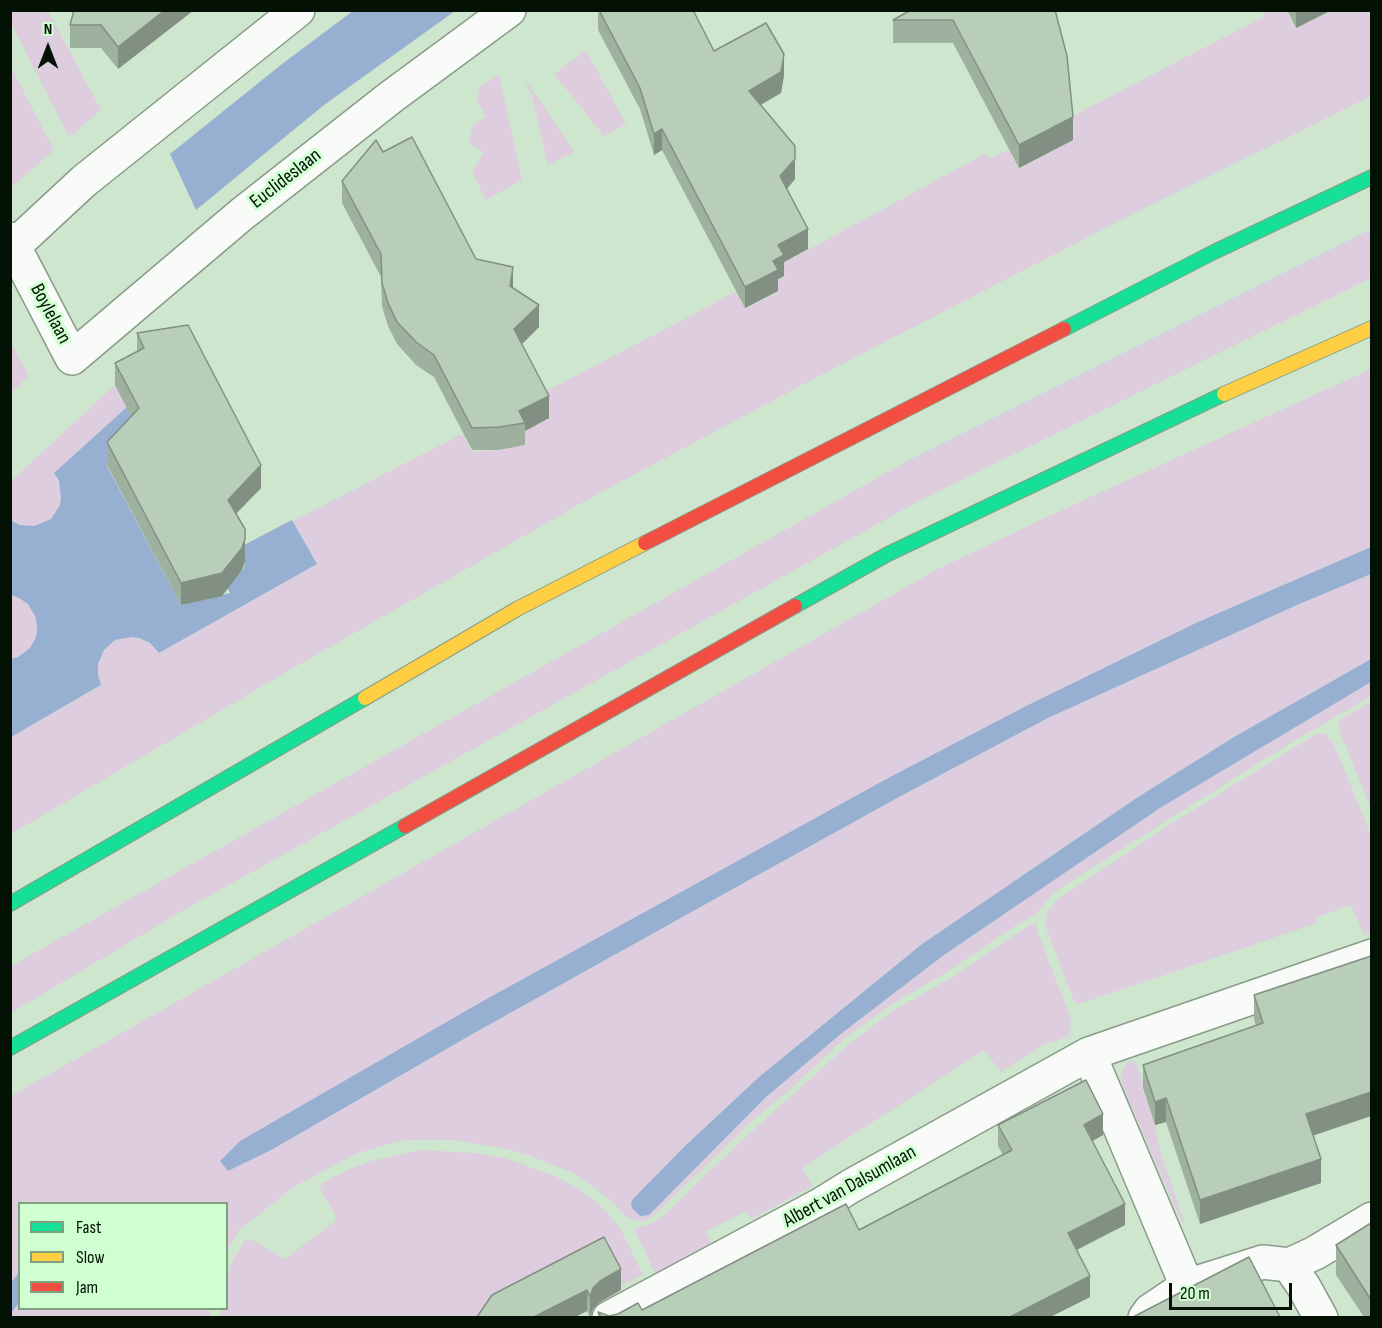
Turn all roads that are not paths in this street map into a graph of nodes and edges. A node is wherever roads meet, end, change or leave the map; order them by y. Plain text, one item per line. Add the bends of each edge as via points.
1 (298, 10) edge
2 (509, 10) edge
3 (1371, 177) edge
4 (12, 243) edge
5 (1371, 328) edge
6 (72, 358) joint
7 (10, 904) edge
8 (1371, 956) edge
9 (10, 1048) edge
10 (1089, 1054) junction
11 (1371, 1219) edge
12 (1289, 1265) junction
13 (1188, 1286) junction
14 (609, 1317) edge
15 (1145, 1317) edge
16 (1321, 1317) edge

1 - 4 street
2 - 6 street, Euclideslaan via 396,92 242,214
3 - 7 highway via 1214,252 517,609
4 - 6 street, Boylelaan
5 - 9 highway via 888,554
8 - 10 street, Albert van Dalsumlaan
10 - 13 street
10 - 14 street, Albert van Dalsumlaan via 822,1204
11 - 12 street
12 - 13 street via 1263,1262
12 - 16 street
13 - 15 street

